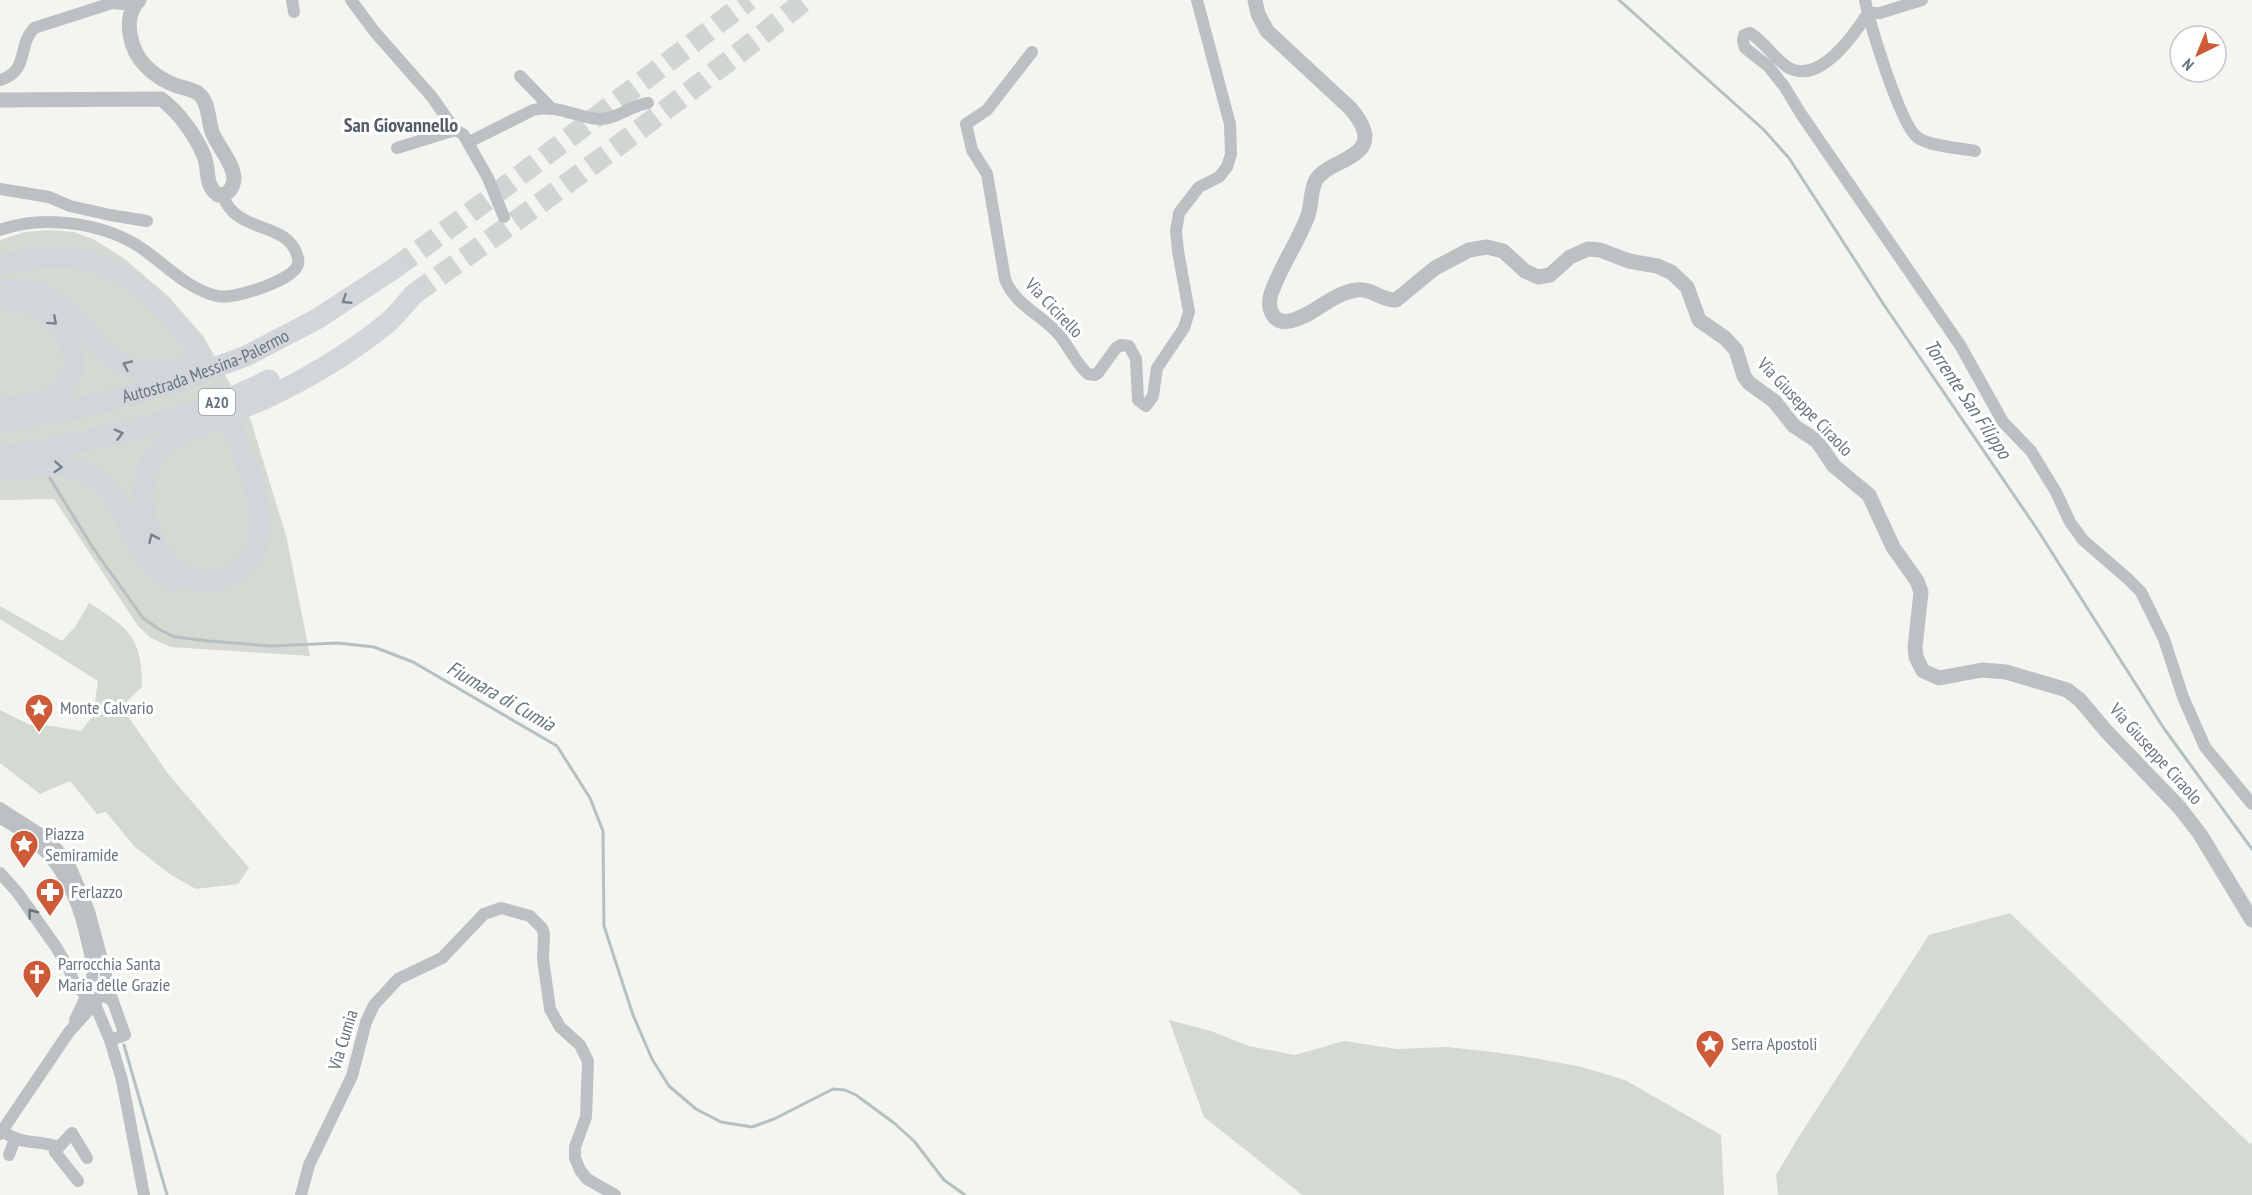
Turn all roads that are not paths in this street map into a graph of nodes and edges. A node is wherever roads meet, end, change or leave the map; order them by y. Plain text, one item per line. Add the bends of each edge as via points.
1 (351, 0) edge
2 (1197, 0) edge
3 (1255, 0) edge
4 (1922, 0) edge
5 (137, 2) edge
6 (1866, 6) edge
7 (1032, 52) dead end
8 (520, 76) dead end
9 (0, 80) edge
10 (0, 100) edge
11 (648, 104) dead end
12 (551, 108) junction
13 (455, 130) junction
14 (469, 142) junction
15 (397, 148) dead end
16 (1975, 151) dead end
17 (0, 189) edge
18 (223, 196) junction
19 (504, 217) dead end
20 (147, 221) dead end
21 (0, 230) edge
22 (0, 266) edge
23 (395, 268) tunnel mouth
24 (0, 272) edge
25 (0, 290) edge
26 (0, 300) edge
27 (246, 356) junction
28 (0, 408) edge
29 (0, 423) edge
30 (0, 457) edge
31 (0, 471) edge
32 (2250, 798) edge
33 (0, 808) edge
34 (0, 818) edge
35 (0, 873) edge
36 (2252, 920) edge
37 (106, 980) junction
38 (88, 991) junction
39 (98, 998) junction
40 (113, 1001) junction
41 (69, 1032) junction
42 (110, 1040) junction
43 (2, 1126) edge
44 (15, 1140) junction
45 (58, 1147) junction
46 (9, 1155) dead end
47 (87, 1158) dead end
48 (78, 1181) dead end
49 (144, 1195) edge
50 (301, 1195) edge
51 (615, 1195) edge

1 - 13 street
2 - 7 street, Via Cicirello via 1230,124 1231,154 1219,177 1199,187 1179,213 1178,251 1189,312 1184,328 1157,368 1153,396 1146,406 1138,400 1136,359 1129,346 1116,348 1098,373 1088,374 1058,333 1025,307 1005,279 987,174 972,150 965,128 968,121 987,110
3 - 36 street, Via Giuseppe Ciraolo via 1267,31 1350,108 1361,121 1364,134 1355,155 1316,180 1307,220 1271,294 1269,306 1273,316 1291,321 1355,290 1396,300 1428,272 1480,247 1503,251 1538,277 1550,275 1570,257 1588,249 1671,272 1687,287 1700,320 1736,350 1749,384 1774,401 1794,426 1817,441 1834,466 1869,495 1893,547 1921,592 1915,647 1923,671 1939,678 1992,670 2067,690 2089,708 2179,807
4 - 6 street via 1880,13
5 - 9 street via 112,3 34,28 16,71
5 - 18 street via 130,14 132,46 160,78 204,99 212,129 234,177 232,188
6 - 16 street via 1892,88 1912,132 1923,141
6 - 32 street via 1846,41 1827,62 1813,70 1791,69 1750,33 1744,34 1745,48 1768,66 1784,86 1960,345 2003,422 2031,451 2083,540 2141,592 2164,639 2205,747
8 - 12 street
10 - 18 street via 161,99 198,142 206,160 210,187
11 - 12 street via 599,119
12 - 14 street via 532,110
13 - 14 street
13 - 15 street
14 - 19 street
17 - 20 street
18 - 21 street via 241,219 273,231 289,242 298,257 295,270 249,292 222,297 196,288 137,245 109,232 49,221
22 - 24 highway via 54,257 110,267 152,297 178,325 196,355 147,301 107,274 53,264
23 -> 27 highway, Autostrada Messina-Palermo / A20 via 317,319
27 -> 25 highway via 157,371 137,369 109,353 68,309 48,296 26,290
26 -> 28 highway via 32,306 56,323 70,344 74,362 67,384 56,394
27 - 29 highway, Autostrada Messina-Palermo / A20 via 168,385 85,407
30 - 31 highway, Autostrada Messina-Palermo / A20 via 118,434 181,416 255,387 331,350 414,294 387,323 336,359 262,400 178,436 157,452 147,467 143,480 144,507 160,553 185,574 206,581 226,578 251,558 261,532 253,480 233,420 260,479 267,534 250,570 231,585 208,591 189,589 157,572 138,547 112,494 91,475 59,466
33 - 37 street via 42,835 71,868 94,928
34 - 38 street via 43,848 66,880 81,915 91,959
38 -> 35 street via 75,986 56,947
37 - 39 street
37 - 40 street
38 - 39 street
38 - 41 street
39 - 40 street
39 - 41 street
39 - 42 street
40 - 42 street via 125,1035
41 - 43 street
42 - 49 street via 122,1080
43 - 44 street
44 - 45 street via 42,1141
44 - 46 street
45 - 47 street via 72,1133
45 - 48 street via 55,1152
50 - 51 street, Via Cumia via 309,1165 355,1068 374,1005 398,979 442,958 484,914 501,908 530,916 542,928 550,1009 588,1061 585,1117 575,1158 587,1179

